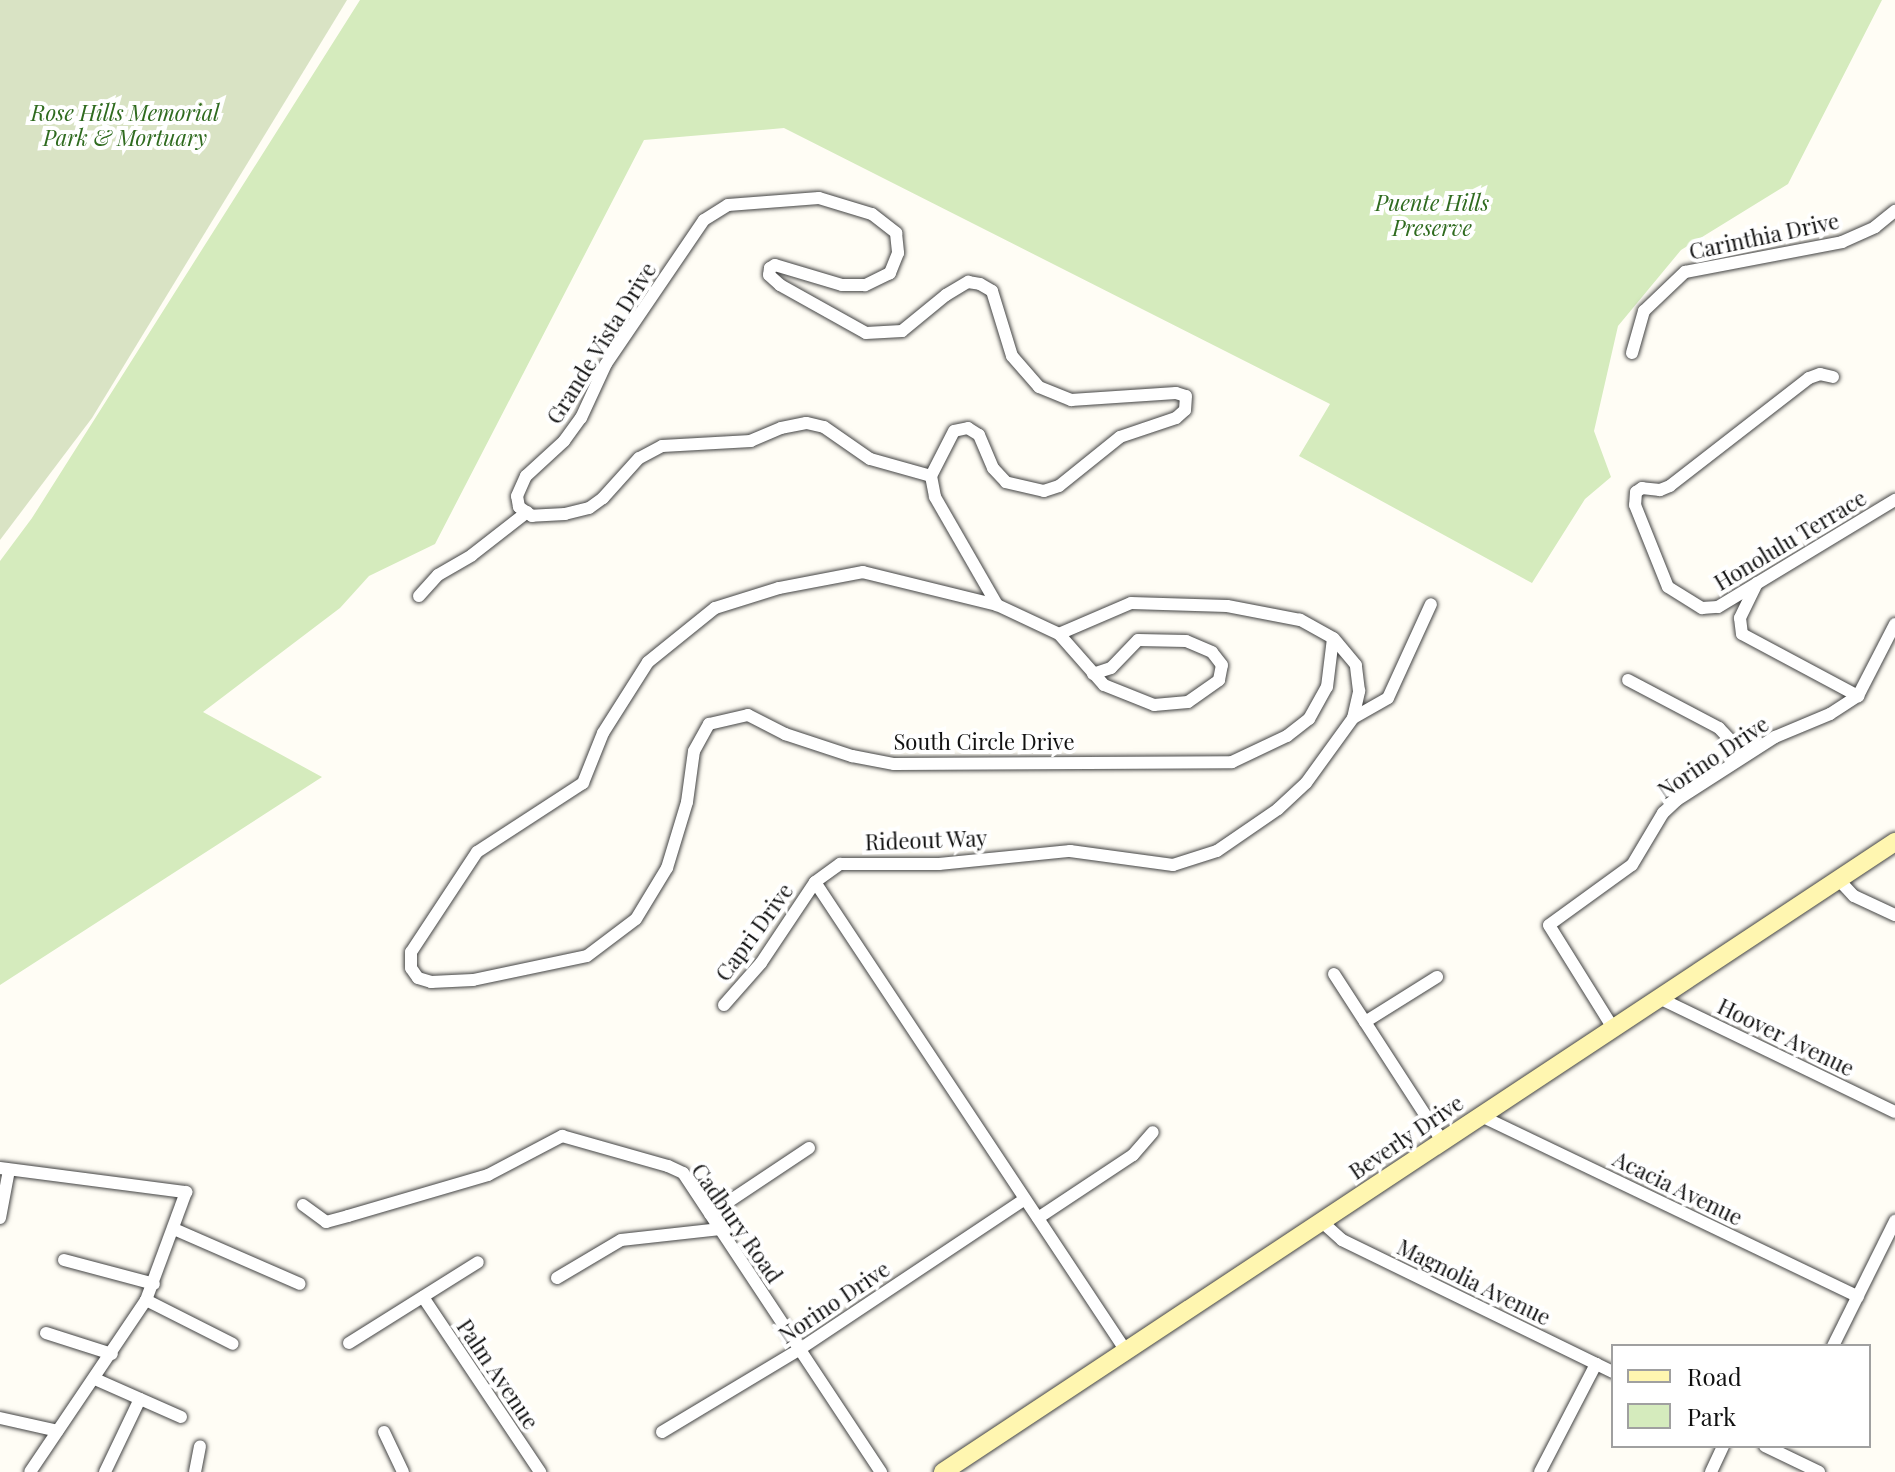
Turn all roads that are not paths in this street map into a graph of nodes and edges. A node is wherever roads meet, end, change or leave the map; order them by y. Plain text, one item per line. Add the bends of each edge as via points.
1 (1895, 211) edge
2 (1632, 353) dead end
3 (1833, 377) dead end
4 (931, 476) junction
5 (1895, 500) edge
6 (527, 512) junction
7 (1757, 583) junction
8 (419, 596) dead end
9 (1431, 604) dead end
10 (997, 605) junction
11 (1895, 624) edge
12 (1059, 634) junction
13 (1333, 638) junction
14 (1093, 674) junction
15 (1628, 680) dead end
16 (1858, 696) junction
17 (1353, 718) junction
18 (1735, 762) junction
19 (1895, 842) edge
20 (1838, 879) junction
21 (815, 882) junction
22 (1895, 915) edge
23 (1334, 974) dead end
24 (1437, 977) dead end
25 (1659, 998) junction
26 (724, 1005) dead end
27 (1365, 1022) junction
28 (1613, 1028) junction
29 (1895, 1112) edge
30 (1481, 1116) junction
31 (1153, 1132) dead end
32 (1442, 1141) junction
33 (809, 1148) dead end
34 (4, 1169) edge
35 (1025, 1199) junction
36 (303, 1205) dead end
37 (710, 1214) junction
38 (0, 1218) edge
39 (1038, 1218) junction
40 (1321, 1221) junction
41 (1895, 1221) edge
42 (174, 1229) junction
43 (720, 1229) junction
44 (64, 1260) dead end
45 (478, 1262) dead end
46 (557, 1278) dead end
47 (154, 1284) junction
48 (300, 1284) dead end
49 (423, 1297) junction
50 (1858, 1297) junction
51 (146, 1300) junction
52 (46, 1333) dead end
53 (349, 1343) dead end
54 (233, 1344) dead end
55 (1834, 1344) edge
56 (800, 1349) junction
57 (1126, 1351) junction
58 (112, 1354) junction
59 (1596, 1364) junction
60 (1611, 1371) edge
61 (95, 1379) junction
62 (140, 1399) junction
63 (181, 1417) dead end
64 (0, 1418) edge
65 (58, 1431) junction
66 (384, 1432) dead end
67 (662, 1432) dead end
68 (200, 1446) dead end
69 (1722, 1448) edge
70 (1782, 1450) edge
71 (30, 1472) edge
72 (105, 1472) edge
73 (195, 1472) edge
74 (403, 1472) edge
75 (540, 1472) edge
76 (881, 1472) edge
77 (943, 1472) edge
78 (1540, 1472) edge
79 (1711, 1472) edge
80 (1819, 1472) edge

1 - 2 street, Carinthia Drive via 1842,242 1685,272 1644,311
3 - 7 street, Honolulu Terrace via 1809,378 1670,486 1642,488 1634,496 1674,594 1708,610
4 - 6 street via 870,459 824,427 806,423 751,441 662,446 639,458 589,508 541,517
4 - 6 street, Grande Vista Drive via 954,431 968,428 979,435 993,468 1006,482 1044,491 1059,486 1120,437 1176,418 1185,410 1186,396 1071,400 1039,387 1012,356 992,291 980,284 968,282 946,295 902,331 866,333 780,285 769,275 770,268 786,267 842,285 865,285 890,273 898,253 896,233 872,214 819,198 728,205 704,220 606,364 581,418 526,476 517,496 519,507
4 - 10 street via 946,520
5 - 7 street, Honolulu Terrace
6 - 8 street via 438,575
7 - 16 street via 1740,618 1742,634
9 - 17 street via 1388,698
10 - 12 street
10 - 13 street, South Circle Drive via 863,572 779,588 715,608 648,662 603,733 583,783 477,852 411,952 411,968 418,978 431,982 473,980 587,956 636,919 667,868 687,802 694,751 709,724 748,715 785,734 894,764 1232,762 1287,736 1309,719 1327,687
11 - 16 street
12 - 13 street via 1131,603 1227,606 1300,620
12 - 14 street
13 - 17 street via 1356,665 1359,691
14 - 14 street via 1104,685 1154,705 1188,702 1219,680 1222,665 1212,652 1186,641 1138,640 1111,668
15 - 18 street via 1719,728 1731,741
16 - 18 street, Norino Drive
17 - 21 street, Rideout Way via 1293,797 1217,851 1187,863 1070,851 939,864 850,862
18 - 28 street, Norino Drive via 1669,806 1632,865 1549,925
19 - 20 street, Beverly Drive
20 - 22 street via 1854,896
20 - 25 street, Beverly Drive
21 - 26 street, Capri Drive via 761,963
21 - 35 street
23 - 27 street
24 - 27 street
25 - 28 street, Beverly Drive
25 - 29 street, Hoover Avenue
27 - 32 street
28 - 30 street, Beverly Drive
30 - 32 street, Beverly Drive
30 - 50 street, Acacia Avenue
31 - 39 street via 1133,1155
32 - 40 street, Beverly Drive
33 - 37 street
34 - 38 street
34 - 42 street via 186,1192
35 - 39 street
35 - 56 street, Norino Drive
36 - 37 street, Cadbury Road via 326,1222 488,1175 562,1136 632,1153 683,1173
37 - 43 street, Cadbury Road
39 - 57 street
40 - 57 street, Beverly Drive
40 - 59 street, Magnolia Avenue via 1342,1240
41 - 50 street
42 - 47 street
42 - 48 street
43 - 46 street via 621,1240
43 - 56 street, Cadbury Road
44 - 47 street
45 - 49 street
47 - 51 street
49 - 53 street
49 - 75 street, Palm Avenue
50 - 55 street
51 - 54 street
51 - 58 street
52 - 58 street
56 - 67 street, Norino Drive
56 - 76 street, Cadbury Road
57 - 77 street, Beverly Drive
58 - 61 street
59 - 60 street, Magnolia Avenue
59 - 78 street
61 - 62 street
61 - 65 street
62 - 63 street
62 - 72 street
64 - 65 street
65 - 71 street
66 - 74 street
68 - 73 street
69 - 79 street
70 - 80 street

